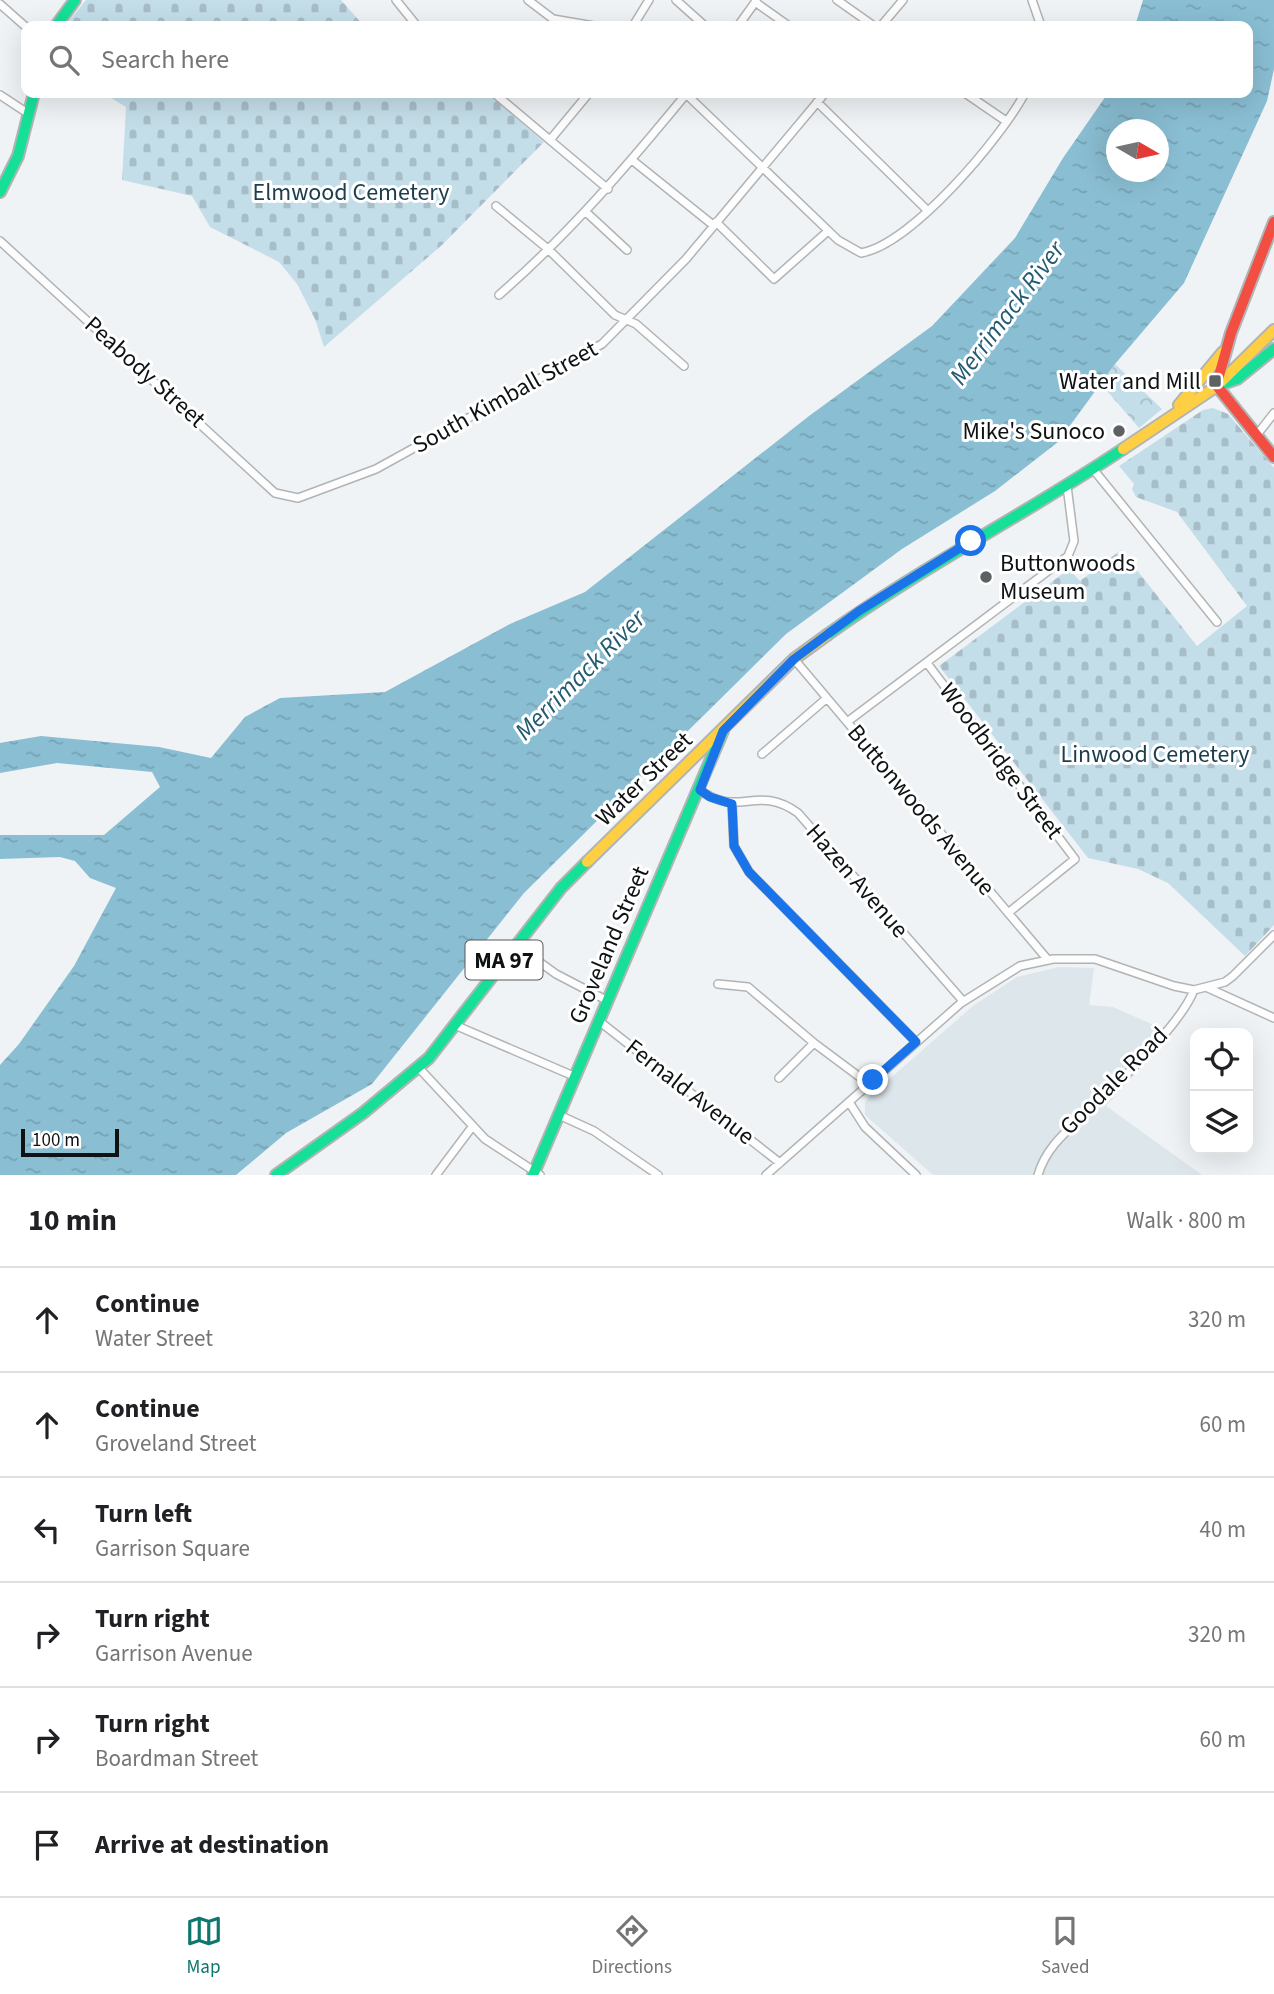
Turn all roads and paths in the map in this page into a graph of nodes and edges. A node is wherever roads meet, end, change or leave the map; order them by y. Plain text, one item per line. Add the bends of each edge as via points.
1 (75, 0) edge
2 (396, 0) edge
3 (528, 0) edge
4 (649, 0) edge
5 (676, 0) edge
6 (837, 0) edge
7 (903, 0) edge
8 (1032, 0) edge
9 (756, 1) edge
10 (0, 4) edge
11 (60, 21) edge
12 (413, 21) edge
13 (565, 21) edge
14 (636, 21) edge
15 (699, 21) edge
16 (742, 21) edge
17 (782, 21) edge
18 (867, 21) edge
19 (885, 21) edge
20 (1041, 21) edge
21 (21, 23) edge
22 (0, 95) edge
23 (33, 98) edge
24 (500, 98) edge
25 (585, 98) edge
26 (684, 98) edge
27 (691, 98) edge
28 (821, 98) edge
29 (972, 98) edge
30 (1021, 98) edge
31 (817, 102) junction
32 (29, 114) junction
33 (1006, 121) junction
34 (550, 140) junction
35 (632, 160) junction
36 (763, 167) junction
37 (2, 185) edge
38 (608, 189) junction
39 (496, 206) dead end
40 (927, 210) junction
41 (586, 212) junction
42 (1274, 222) edge
43 (715, 224) junction
44 (828, 231) junction
45 (0, 241) edge
46 (548, 249) junction
47 (627, 250) dead end
48 (499, 295) dead end
49 (626, 319) junction
50 (1274, 330) edge
51 (1227, 346) junction
52 (1274, 349) edge
53 (684, 366) dead end
54 (1217, 386) junction
55 (1274, 413) edge
56 (1161, 423) junction
57 (1256, 436) junction
58 (1274, 457) edge
59 (1093, 469) junction
60 (1067, 485) junction
61 (292, 498) joint
62 (1217, 622) dead end
63 (794, 659) junction
64 (927, 663) junction
65 (827, 698) junction
66 (847, 722) junction
67 (723, 731) junction
68 (762, 754) dead end
69 (700, 790) junction
70 (732, 804) junction
71 (1008, 913) junction
72 (1274, 935) edge
73 (515, 945) junction
74 (1048, 960) junction
75 (718, 984) dead end
76 (1207, 988) junction
77 (1194, 990) junction
78 (608, 1001) junction
79 (963, 1001) junction
80 (1274, 1018) edge
81 (600, 1021) junction
82 (457, 1026) junction
83 (916, 1042) junction
84 (814, 1043) junction
85 (418, 1068) junction
86 (576, 1077) junction
87 (779, 1078) dead end
88 (869, 1084) junction
89 (849, 1102) junction
90 (559, 1115) junction
91 (472, 1128) junction
92 (780, 1163) junction
93 (536, 1174) edge
94 (276, 1175) edge
95 (436, 1175) edge
96 (658, 1175) edge
97 (766, 1175) edge
98 (916, 1175) edge
99 (1038, 1175) edge

1 - 11 main road
2 - 12 street
3 - 13 street via 553,19
4 - 14 street
5 - 15 street
6 - 18 street
7 - 19 street
8 - 20 street
9 - 16 street
9 - 17 street
10 - 21 street
22 - 32 street
23 - 32 main road
24 - 34 street
25 - 34 street
26 - 35 street
27 - 36 street
28 - 31 street, South Kimball Street
29 - 33 street
30 - 33 street
31 - 36 street, South Kimball Street
31 - 40 street
32 - 37 main road via 18,156
33 - 40 street via 975,163
34 - 38 street
35 - 38 street
35 - 43 street
36 - 43 street, South Kimball Street
36 - 44 street
38 - 41 street
39 - 46 street
40 - 44 street via 880,246 862,253
41 - 46 street
41 - 47 street
42 - 51 main road, Water Street
43 - 44 street via 774,279
43 - 49 street, South Kimball Street
45 - 61 street, Peabody Street via 275,493
46 - 48 street
46 - 49 street via 615,315
49 - 53 street
49 - 61 street, South Kimball Street via 583,356 408,452 329,488
50 - 54 main road, MA 97
51 - 54 main road, Water Street
51 - 56 main road, Water Street
52 - 54 main road, MA 97 via 1237,379
54 - 56 main road, Water Street / MA 97
54 - 57 main road
55 - 57 street
56 - 59 main road, Water Street / MA 97
57 - 58 main road
59 - 60 main road, Water Street / MA 97
59 - 62 street
60 - 63 main road, Water Street / MA 97 via 887,592
60 - 64 street via 1074,541 1068,556
63 - 65 street, Buttonwoods Avenue
63 - 67 main road, Water Street / MA 97
64 - 66 street
64 - 71 street, Woodbridge Street via 1075,859
65 - 66 street, Buttonwoods Avenue
65 - 68 street
66 - 71 street, Buttonwoods Avenue
67 - 69 main road, Groveland Street
67 - 73 main road, Water Street / MA 97 via 561,888
69 - 70 street
69 - 78 main road, Groveland Street
70 - 79 street, Hazen Avenue via 769,798 798,813
70 - 83 street via 734,846 749,872
71 - 74 street, Buttonwoods Avenue
72 - 76 street via 1233,976
73 - 78 street via 555,974
73 - 82 main road, Water Street / MA 97
74 - 77 street via 1095,959
74 - 79 street via 999,976
75 - 84 street via 748,987
76 - 77 street
76 - 80 street
77 - 99 street, Goodale Road via 1184,1009 1155,1041 1055,1141
78 - 81 main road, Groveland Street
79 - 83 street
81 - 86 main road, Groveland Street
81 - 92 street, Fernald Avenue
82 - 85 main road, Water Street / MA 97
82 - 86 street
83 - 88 street
84 - 87 street
84 - 88 street
85 - 91 street
85 - 94 main road, Water Street / MA 97
86 - 90 main road, Groveland Street
88 - 89 street
89 - 92 street
89 - 98 street via 865,1127
90 - 93 main road, Groveland Street
90 - 96 street via 594,1131
91 - 93 street
91 - 95 street
92 - 97 street

